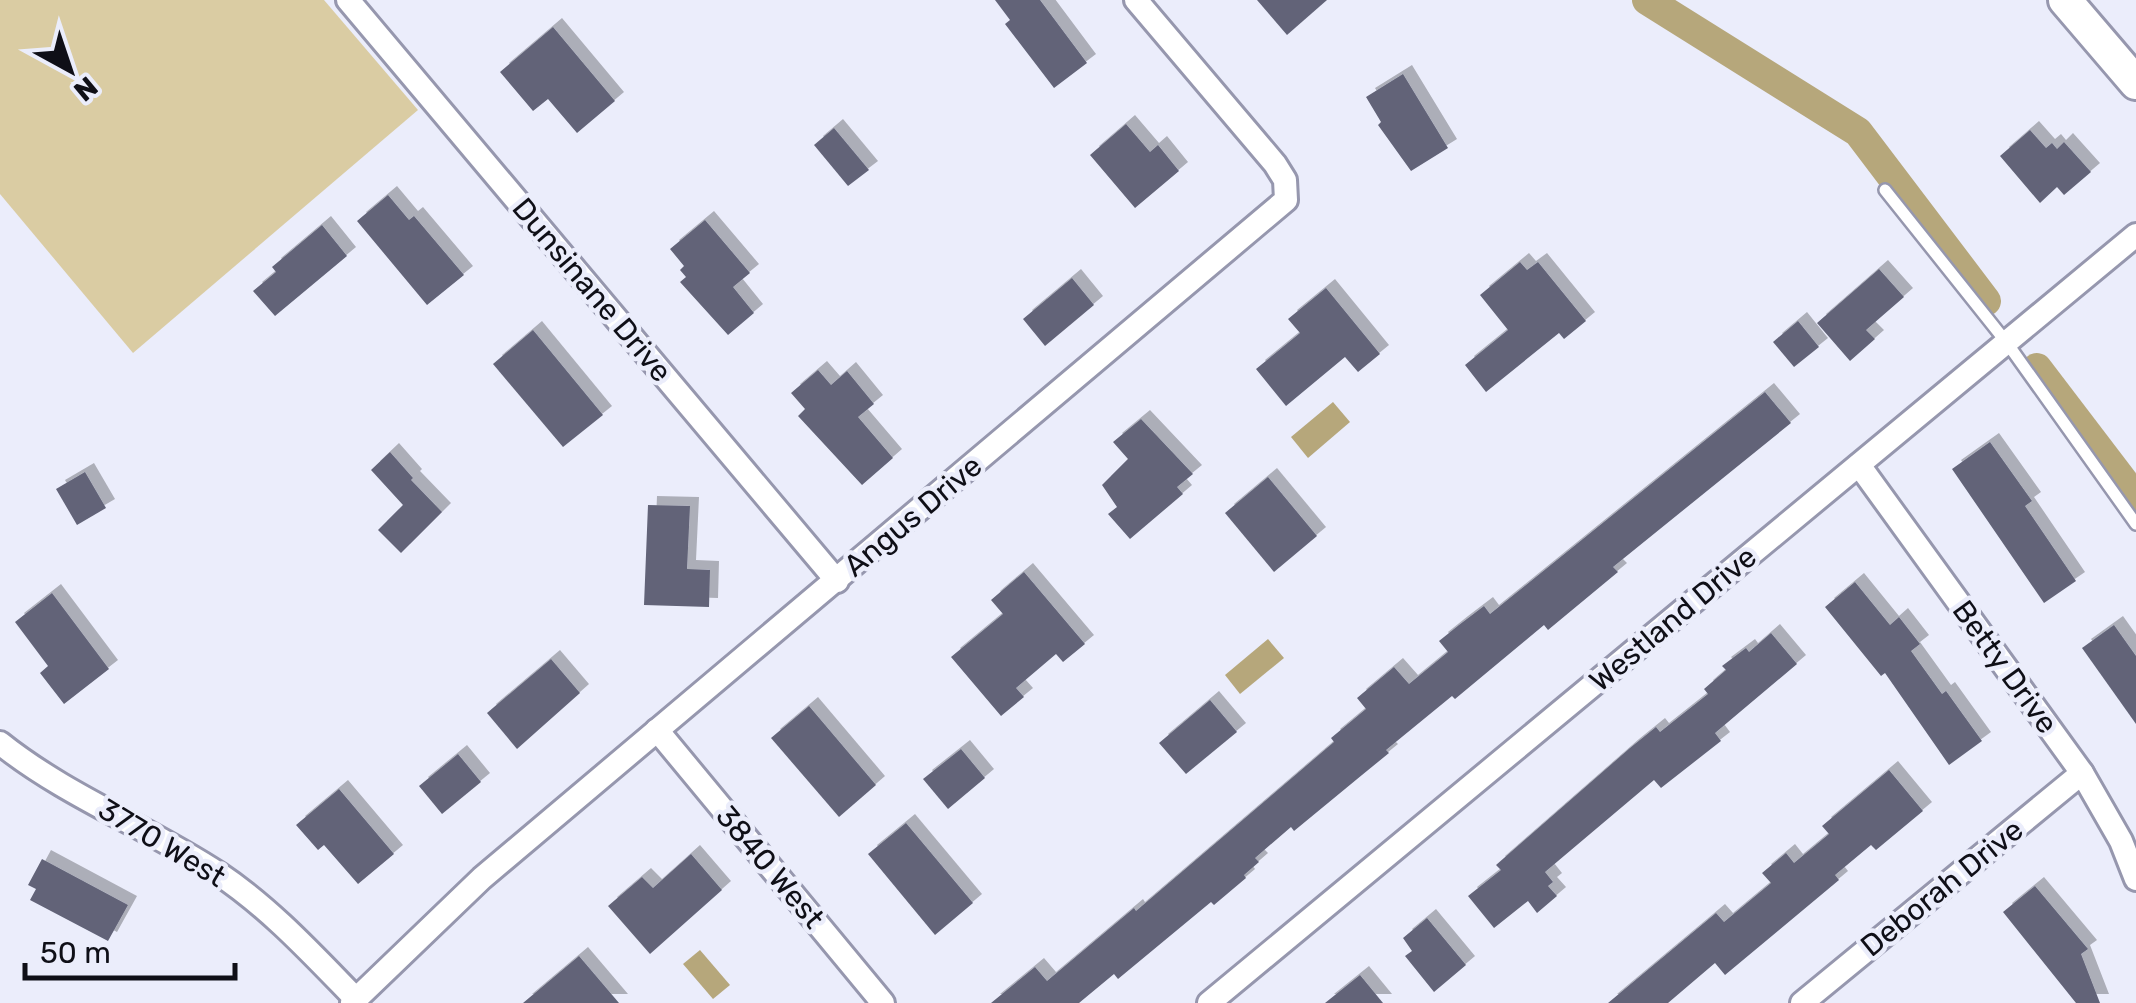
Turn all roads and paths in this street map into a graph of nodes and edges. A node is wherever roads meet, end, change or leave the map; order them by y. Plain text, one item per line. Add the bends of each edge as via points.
1 (348, 0) edge
2 (1136, 0) edge
3 (2065, 0) edge
4 (2133, 74) edge
5 (1885, 190) dead end
6 (2136, 234) edge
7 (2007, 344) junction
8 (1859, 465) junction
9 (2136, 524) edge
10 (837, 581) junction
11 (657, 730) junction
12 (0, 742) edge
13 (2082, 773) junction
14 (2136, 879) edge
15 (354, 1001) edge
16 (883, 1003) edge
17 (1209, 1003) edge
18 (1802, 1003) edge

1 - 10 street, Dunsinane Drive
2 - 10 street, Angus Drive via 1274,164 1285,180 1286,200
3 - 4 main road
5 - 7 lane
6 - 7 street, Westland Drive
7 - 8 street, Westland Drive
7 - 9 lane
8 - 13 street, Betty Drive
8 - 17 street, Westland Drive
10 - 11 street, Angus Drive
11 - 15 street, Angus Drive via 482,878
11 - 16 street, 3840 West
12 - 15 street, 3770 West via 222,876 268,912
13 - 14 street, Betty Drive
13 - 18 street, Deborah Drive

